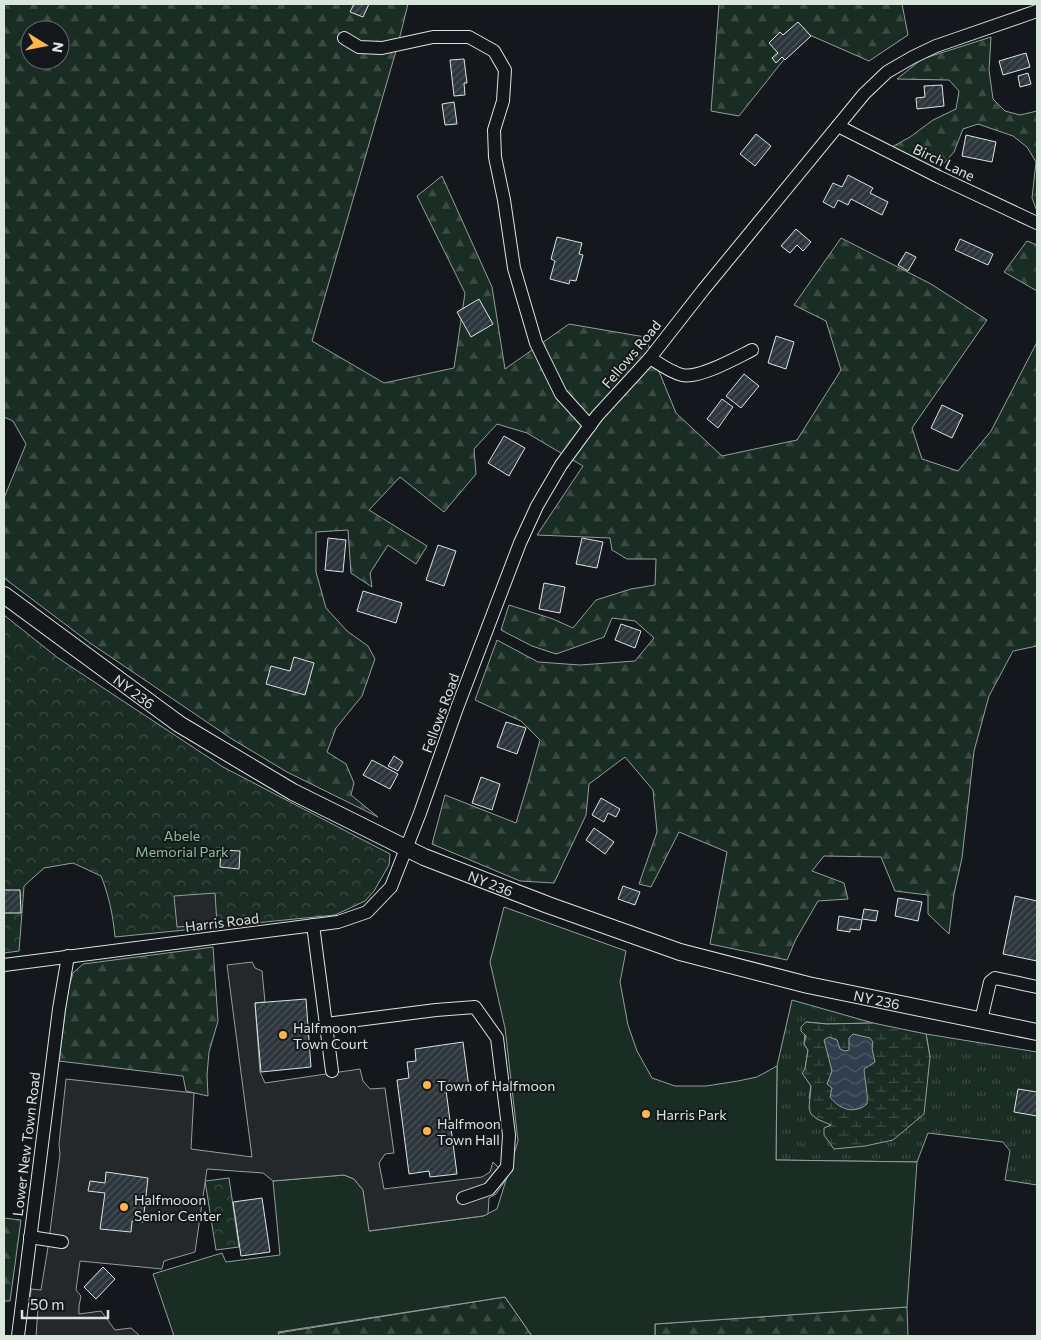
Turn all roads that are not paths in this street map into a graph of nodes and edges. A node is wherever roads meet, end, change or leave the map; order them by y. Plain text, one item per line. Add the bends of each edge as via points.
1 (1037, 11) edge
2 (344, 38) dead end
3 (838, 126) junction
4 (1037, 223) edge
5 (752, 350) dead end
6 (650, 358) junction
7 (590, 426) junction
8 (4, 595) edge
9 (406, 849) junction
10 (313, 925) junction
11 (68, 956) junction
12 (4, 965) edge
13 (1037, 986) edge
14 (981, 1020) junction
15 (326, 1024) junction
16 (1037, 1032) edge
17 (332, 1071) dead end
18 (463, 1198) dead end
19 (30, 1237) junction
20 (62, 1242) dead end
21 (18, 1336) edge

1 - 3 street, Fellows Road via 936,46 887,72
2 - 7 street via 360,47 382,48 433,38 469,37 494,51 505,70 503,101 494,130 495,157 514,268 536,343 562,394
3 - 4 street, Birch Lane
3 - 6 street, Fellows Road
5 - 6 street via 695,375 676,373
6 - 7 street, Fellows Road
7 - 9 street, Fellows Road via 561,465 520,543
8 - 9 main road, NY 236 / NY 236 via 179,724 293,792
9 - 10 street, Harris Road via 391,887 367,912 338,922
9 - 14 main road, NY 236 / NY 236 via 680,952 808,984
10 - 11 street, Harris Road
10 - 15 street
11 - 12 street, Harris Road
11 - 19 street, Lower New Town Road
13 - 14 street via 995,978 990,982
14 - 16 main road, NY 236 / NY 236
15 - 17 street
15 - 18 street via 475,1007 497,1038 510,1135 507,1166 489,1189
19 - 20 street
19 - 21 street, Lower New Town Road

